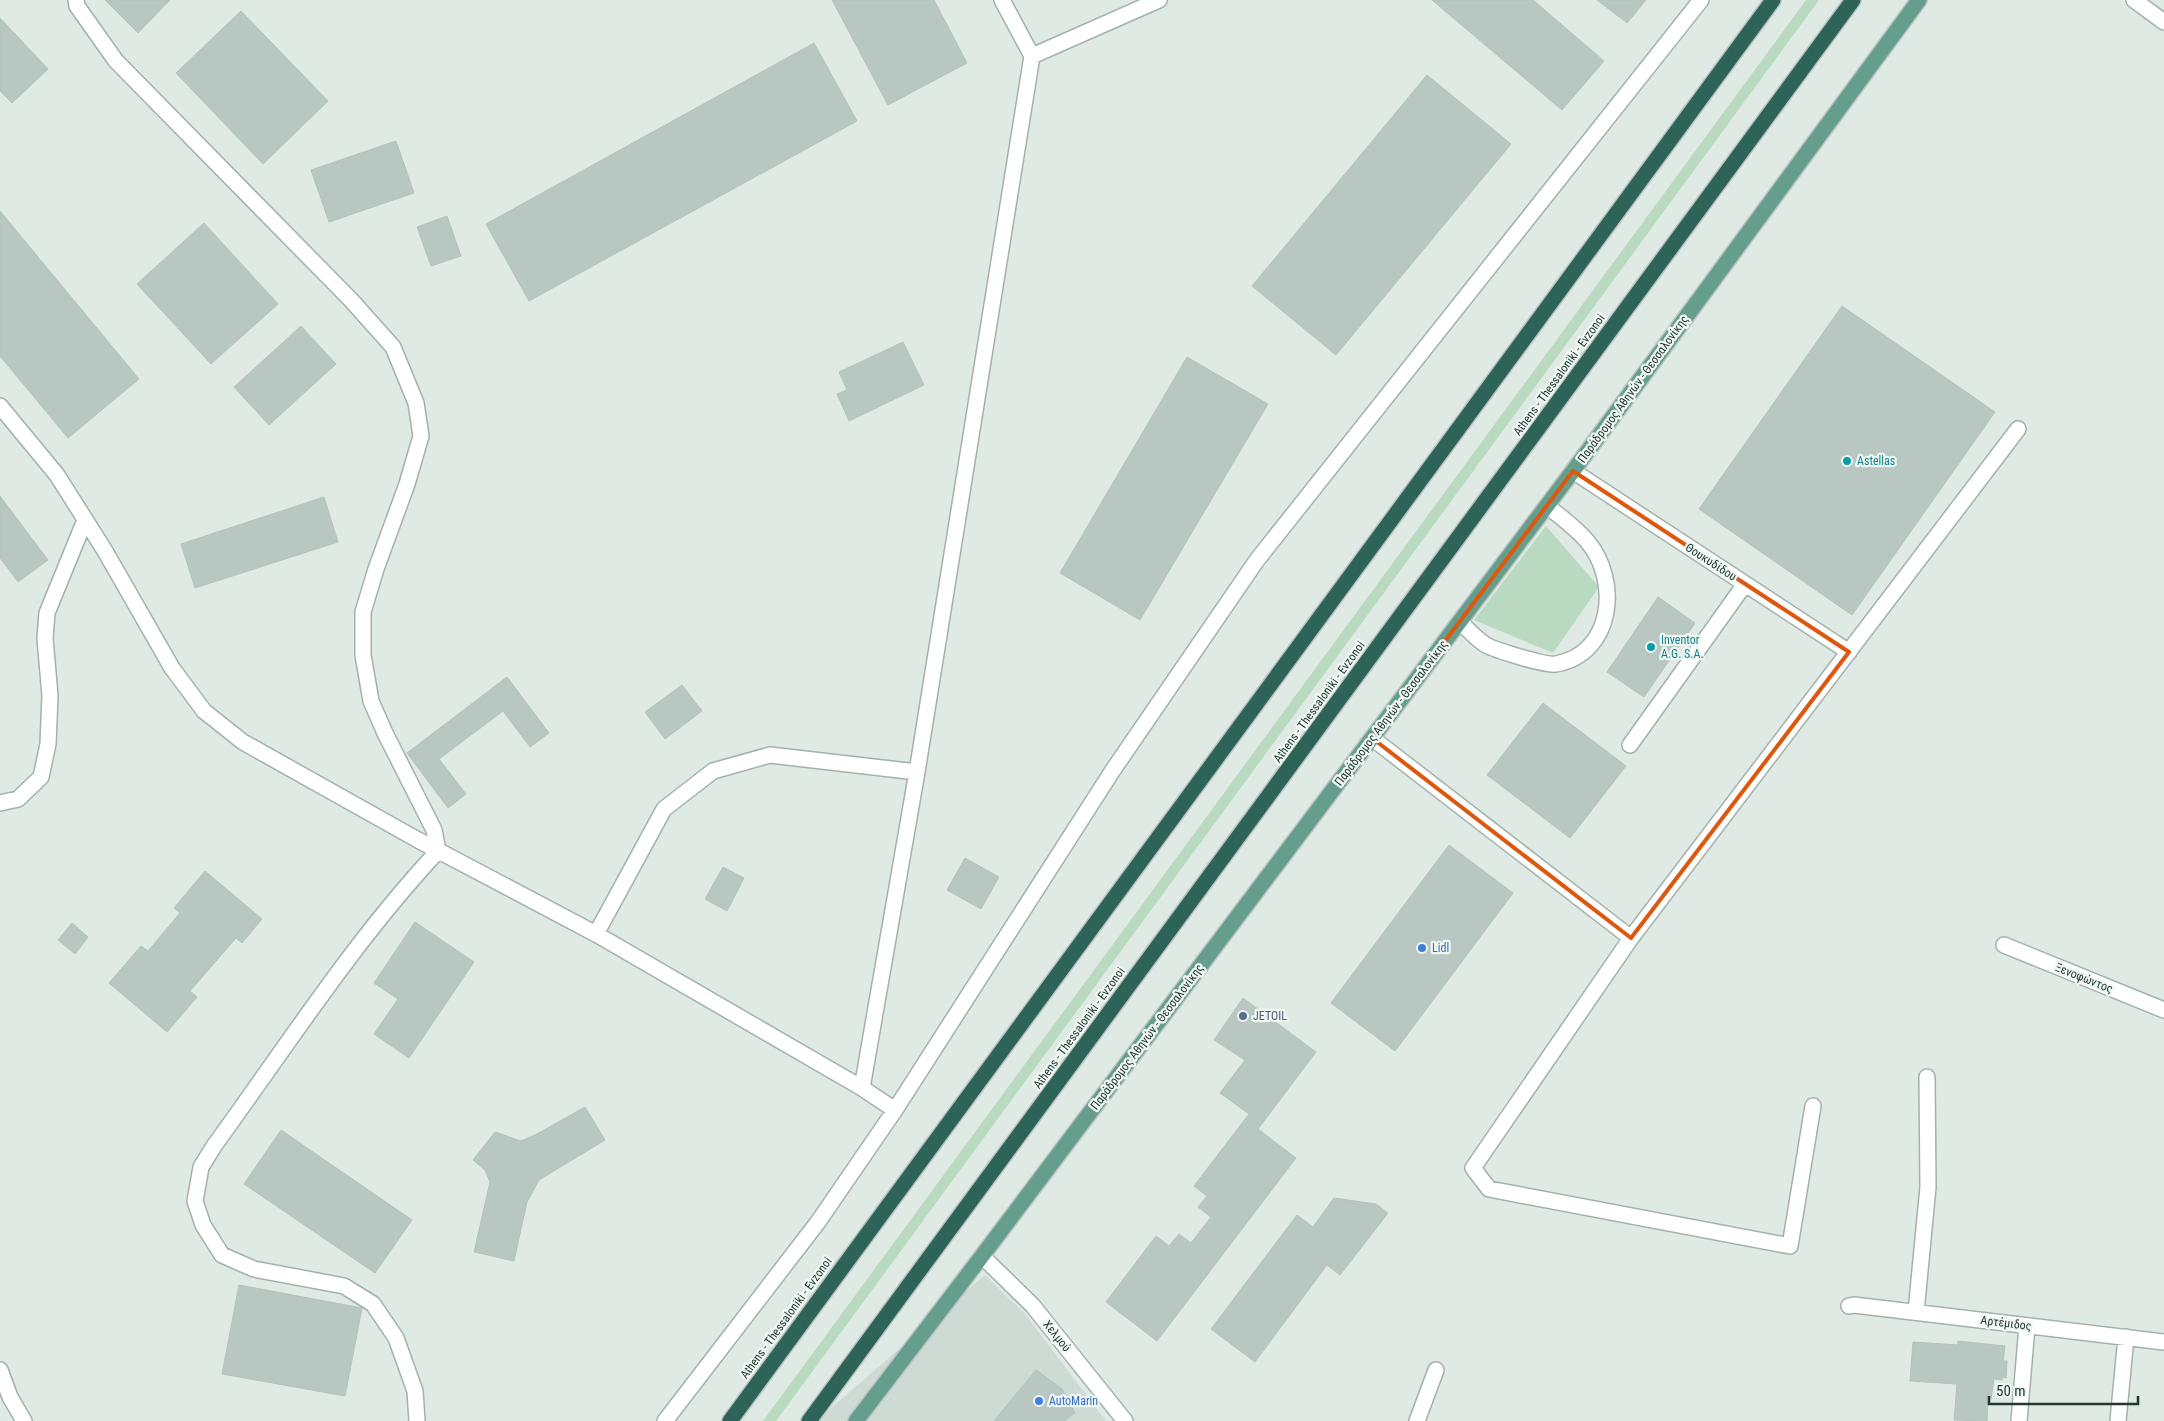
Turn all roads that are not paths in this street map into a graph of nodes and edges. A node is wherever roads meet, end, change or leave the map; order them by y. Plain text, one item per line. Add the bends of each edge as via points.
1 (76, 0) edge
2 (1002, 0) edge
3 (1159, 0) edge
4 (1701, 0) edge
5 (1773, 0) edge
6 (1853, 0) edge
7 (1919, 0) edge
8 (2134, 0) edge
9 (2164, 22) edge
10 (1032, 56) junction
11 (0, 406) edge
12 (2018, 429) dead end
13 (1573, 471) junction
14 (1547, 506) junction
15 (85, 520) junction
16 (1745, 584) junction
17 (1460, 622) junction
18 (1849, 652) junction
19 (1372, 738) junction
20 (1630, 746) dead end
21 (917, 772) junction
22 (0, 803) edge
23 (438, 851) junction
24 (596, 934) junction
25 (1631, 938) junction
26 (2004, 945) dead end
27 (2164, 1010) edge
28 (1927, 1077) dead end
29 (862, 1088) junction
30 (1813, 1106) dead end
31 (895, 1110) junction
32 (982, 1256) junction
33 (1849, 1306) dead end
34 (1916, 1312) junction
35 (2027, 1326) junction
36 (2126, 1337) junction
37 (2164, 1342) edge
38 (0, 1370) edge
39 (1436, 1370) dead end
40 (24, 1421) edge
41 (417, 1421) edge
42 (664, 1421) edge
43 (730, 1421) edge
44 (810, 1421) edge
45 (856, 1421) edge
46 (1125, 1421) edge
47 (1416, 1421) edge
48 (2019, 1421) edge
49 (2118, 1421) edge

1 - 23 street via 116,61 351,300 393,347 416,403 421,436 363,612 364,655 370,701 434,830
2 - 10 street
3 - 10 street
4 - 31 street via 1257,560 1114,770
5 - 43 highway, Athens - Thessaloniki - Evzonoi
6 - 44 highway, Athens - Thessaloniki - Evzonoi
7 - 13 main road, Παράδρομος Αθηνών - Θεσσαλονίκης
8 - 9 street
10 - 21 street
11 - 15 street via 57,475
12 - 18 street
13 - 14 main road, Παράδρομος Αθηνών - Θεσσαλονίκης
13 - 16 street, Θουκυδίδου
14 - 17 main road, Παράδρομος Αθηνών - Θεσσαλονίκης
14 - 17 street via 1588,542 1601,565 1609,589 1606,617 1595,641 1579,656 1554,665 1486,645
15 - 22 street via 47,613 45,638 50,696 48,744 41,776 18,799
15 - 23 street via 172,668 204,711 243,742
16 - 18 street, Θουκυδίδου
16 - 20 street
17 - 19 main road, Παράδρομος Αθηνών - Θεσσαλονίκης
18 - 25 street
19 - 25 street
19 - 32 main road, Παράδρομος Αθηνών - Θεσσαλονίκης
21 - 24 street via 770,755 713,771 664,808
21 - 29 street
23 - 24 street
23 - 41 street via 341,966 214,1146 201,1168 195,1201 203,1225 222,1255 254,1268 344,1286 373,1304 396,1338 415,1391
24 - 29 street
25 - 30 street via 1472,1168 1489,1189 1790,1246
26 - 27 street, Ξενοφώντος
28 - 34 street via 1928,1187
29 - 31 street
31 - 42 street via 818,1222
32 - 45 main road, Παράδρομος Αθηνών - Θεσσαλονίκης
32 - 46 street, Χελμού via 1033,1306
33 - 34 street, Αρτέμιδος
34 - 35 street, Αρτέμιδος
35 - 36 street, Αρτέμιδος
35 - 48 street
36 - 37 street, Αρτέμιδος
36 - 49 street
38 - 40 street
39 - 47 street

